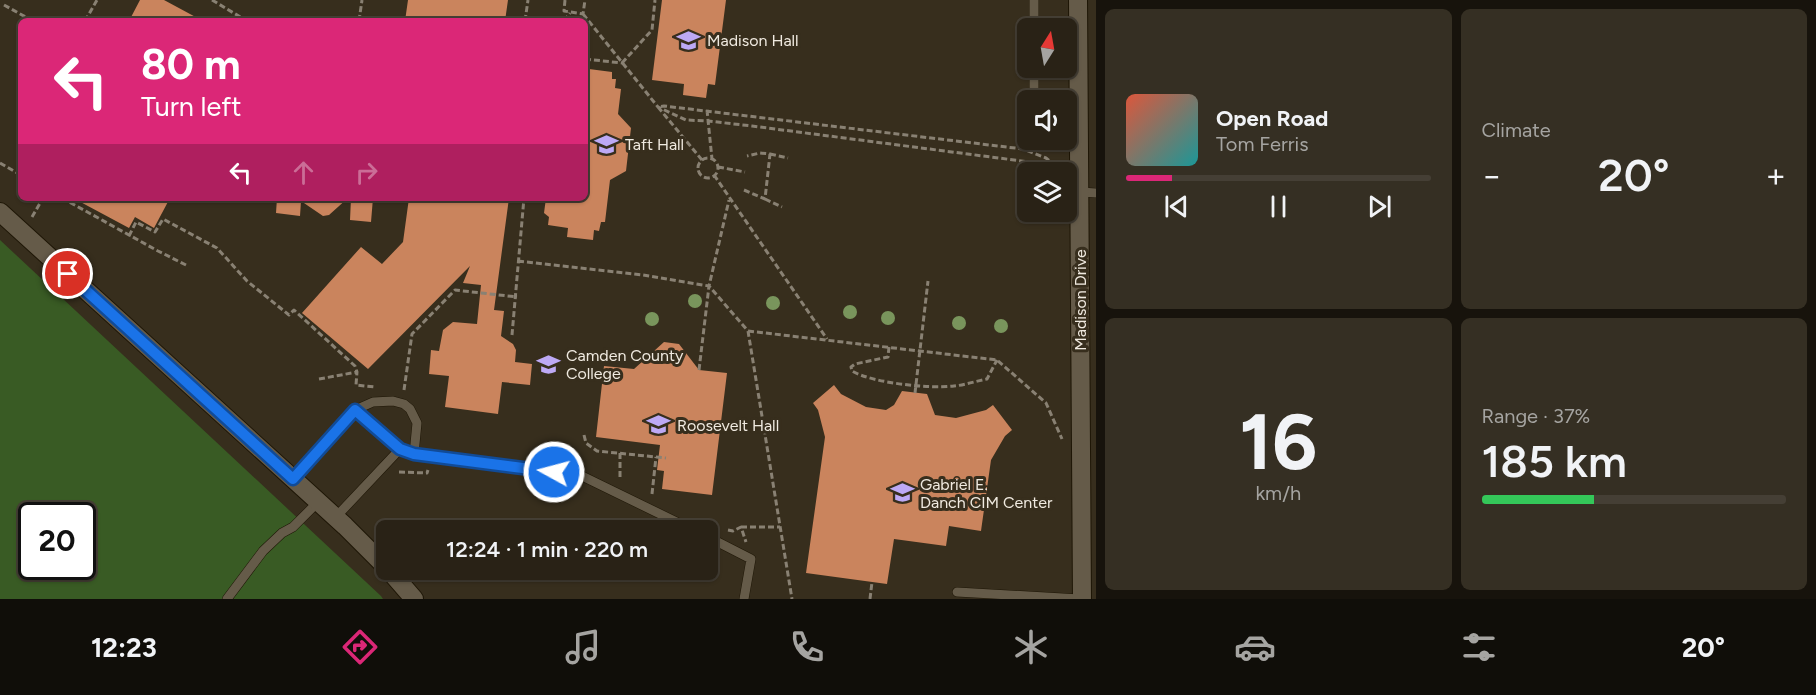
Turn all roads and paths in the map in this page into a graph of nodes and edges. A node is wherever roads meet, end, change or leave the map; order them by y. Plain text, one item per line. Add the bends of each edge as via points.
1 (97, 0) edge
2 (212, 0) edge
3 (362, 0) edge
4 (528, 0) edge
5 (565, 0) edge
6 (585, 0) edge
7 (655, 0) edge
8 (1034, 0) edge
9 (1078, 0) edge
10 (4, 5) dead end
11 (570, 12) junction
12 (583, 14) junction
13 (28, 18) edge
14 (87, 18) edge
15 (242, 18) edge
16 (359, 18) edge
17 (525, 18) edge
18 (566, 18) edge
19 (586, 18) edge
20 (1034, 18) edge
21 (588, 20) edge
22 (588, 58) edge
23 (622, 63) junction
24 (1078, 74) joint
25 (658, 107) junction
26 (707, 110) junction
27 (708, 121) junction
28 (770, 154) junction
29 (747, 156) dead end
30 (788, 158) dead end
31 (712, 159) junction
32 (702, 160) junction
33 (1029, 162) edge
34 (1051, 162) edge
35 (0, 163) edge
36 (718, 167) junction
37 (745, 172) dead end
38 (18, 173) edge
39 (714, 176) junction
40 (744, 190) dead end
41 (1081, 192) edge
42 (765, 199) junction
43 (729, 200) junction
44 (40, 201) edge
45 (67, 201) edge
46 (524, 201) edge
47 (782, 207) dead end
48 (0, 212) edge
49 (29, 222) dead end
50 (129, 236) junction
51 (518, 261) junction
52 (186, 265) dead end
53 (928, 281) dead end
54 (709, 286) junction
55 (517, 297) junction
56 (748, 331) junction
57 (512, 335) dead end
58 (828, 340) junction
59 (889, 347) junction
60 (921, 351) junction
61 (997, 360) junction
62 (359, 361) dead end
63 (355, 366) junction
64 (699, 370) dead end
65 (357, 372) junction
66 (319, 379) dead end
67 (916, 386) junction
68 (385, 388) dead end
69 (394, 390) dead end
70 (404, 391) junction
71 (915, 393) dead end
72 (410, 394) dead end
73 (355, 410) junction
74 (584, 435) dead end
75 (1066, 447) dead end
76 (400, 449) junction
77 (620, 453) junction
78 (414, 454) junction
79 (431, 456) junction
80 (666, 458) dead end
81 (393, 478) dead end
82 (293, 479) junction
83 (627, 481) dead end
84 (644, 489) dead end
85 (662, 498) dead end
86 (318, 502) junction
87 (335, 518) junction
88 (672, 520) edge
89 (720, 526) dead end
90 (780, 527) junction
91 (741, 528) junction
92 (718, 542) edge
93 (376, 557) edge
94 (752, 559) junction
95 (398, 580) edge
96 (872, 582) dead end
97 (957, 592) dead end
98 (227, 599) edge
99 (414, 599) edge
100 (744, 599) edge
101 (792, 599) edge
102 (870, 599) edge
103 (1081, 599) edge

1 - 14 path
2 - 15 path
3 - 16 path
4 - 17 path
5 - 11 path via 564,11
6 - 12 path
7 - 23 path via 652,30
8 - 20 lane
9 - 24 street, Madison Drive
10 - 13 path
11 - 12 path
11 - 18 path
12 - 19 path
21 - 23 path
22 - 23 path
23 - 25 path
24 - 41 street, Madison Drive
25 - 26 path
25 - 27 path via 686,120
25 - 32 path
26 - 27 path
26 - 34 path via 1023,148
27 - 31 path
27 - 33 path
28 - 29 path
28 - 30 path
28 - 42 path
31 - 32 path
31 - 36 path
32 - 39 path via 698,167 701,174
35 - 38 path
36 - 37 path
36 - 39 path
39 - 43 path
40 - 42 path
41 - 103 street, Madison Drive
42 - 47 path
43 - 54 path
43 - 58 path
44 - 49 path
45 - 50 path
46 - 51 path
48 - 82 street
50 - 52 path
50 - 63 path via 136,222 155,232 163,219 217,248 247,281 289,315 294,310
51 - 54 path
51 - 55 path
53 - 60 path
54 - 56 path
54 - 64 path
55 - 57 path
55 - 70 path via 455,290 412,334
56 - 58 path
56 - 90 path
58 - 59 path
59 - 60 path
59 - 67 path via 888,357 854,364 852,371
60 - 61 path
60 - 67 path
61 - 67 path via 987,379 954,387
61 - 75 path via 1046,403
62 - 63 path
63 - 65 path
65 - 66 path
65 - 68 path via 356,385
67 - 71 path
69 - 70 path
70 - 72 path
73 - 76 lane
73 - 78 lane via 383,400 404,404 417,423
73 - 82 lane
74 - 77 path via 593,449
76 - 78 lane
76 - 87 lane
77 - 80 path
77 - 83 path via 618,477
78 - 79 lane
79 - 81 path via 427,473 401,470
79 - 88 lane via 580,475
82 - 86 street
84 - 85 path
86 - 87 street
86 - 98 lane via 263,551
87 - 93 street
89 - 91 path via 729,531
90 - 91 path
90 - 101 path
91 - 94 path
92 - 94 lane
94 - 100 lane
95 - 99 street
96 - 102 path
97 - 103 lane

